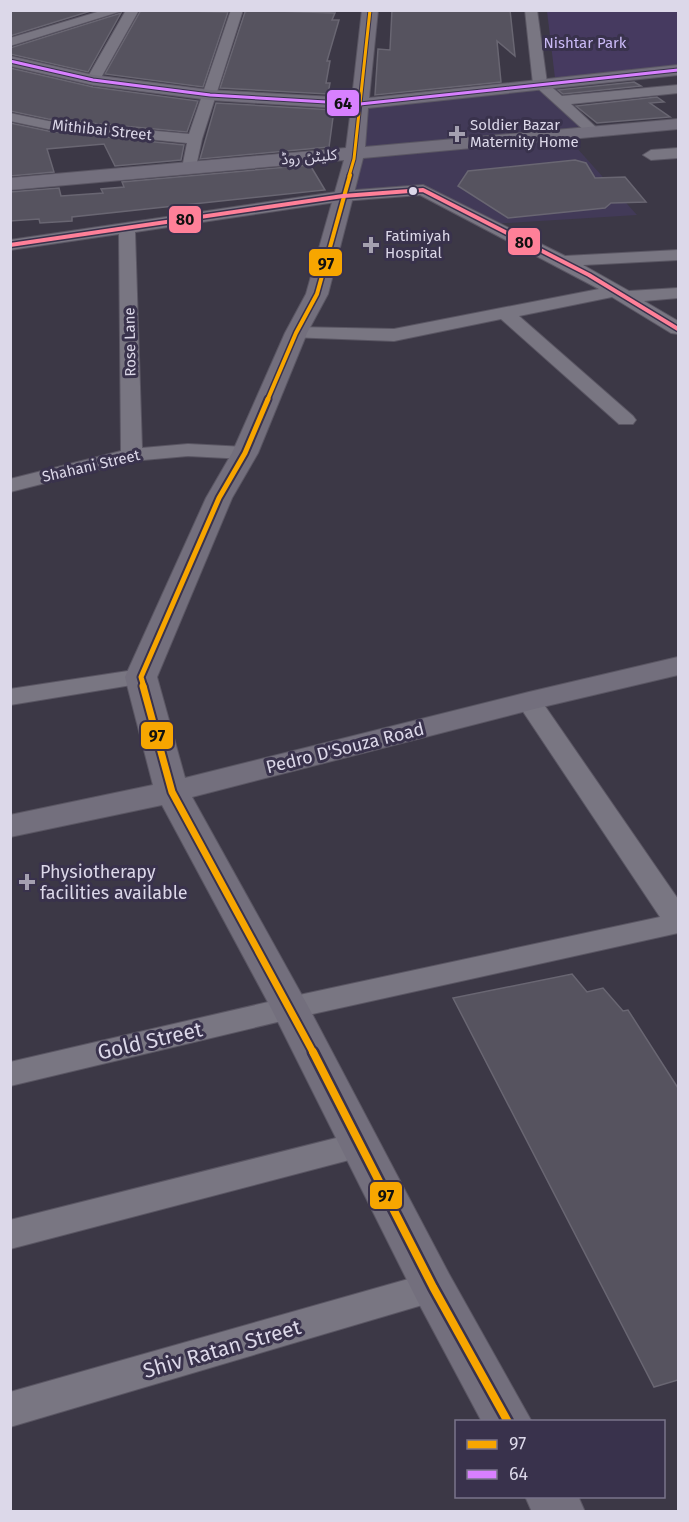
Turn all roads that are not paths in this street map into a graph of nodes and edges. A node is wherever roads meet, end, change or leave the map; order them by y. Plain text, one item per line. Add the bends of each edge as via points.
1 (119, 10) edge
2 (133, 10) edge
3 (237, 10) edge
4 (370, 10) edge
5 (531, 10) edge
6 (10, 42) edge
7 (10, 61) edge
8 (678, 70) edge
9 (93, 80) junction
10 (540, 84) junction
11 (678, 89) edge
12 (210, 95) junction
13 (559, 101) junction
14 (360, 104) junction
15 (10, 117) edge
16 (596, 122) junction
17 (678, 124) edge
18 (48, 125) junction
19 (10, 128) edge
20 (678, 129) edge
21 (195, 139) junction
22 (678, 153) edge
23 (354, 155) junction
24 (651, 155) dead end
25 (190, 168) junction
26 (10, 184) edge
27 (10, 190) edge
28 (342, 196) junction
29 (127, 229) junction
30 (11, 248) edge
31 (678, 255) edge
32 (563, 261) junction
33 (678, 293) edge
34 (620, 294) junction
35 (505, 313) junction
36 (678, 329) edge
37 (296, 333) junction
38 (626, 420) dead end
39 (244, 453) junction
40 (132, 455) junction
41 (10, 486) edge
42 (678, 666) edge
43 (141, 677) junction
44 (10, 697) edge
45 (529, 701) junction
46 (172, 792) junction
47 (10, 826) edge
48 (678, 922) edge
49 (290, 1008) junction
50 (10, 1074) edge
51 (360, 1145) junction
52 (10, 1235) edge
53 (433, 1287) junction
54 (10, 1410) edge
55 (507, 1420) edge
56 (551, 1498) edge
57 (560, 1512) edge

1 - 6 street
2 - 9 street
3 - 12 street
4 - 14 street
5 - 10 street
7 - 9 street
8 - 10 street
9 - 12 street
10 - 13 street
10 - 14 street
11 - 13 street
12 - 14 street
12 - 21 street
13 - 16 street via 575,116
14 - 23 street
15 - 18 street, Mithibai Street
16 - 17 street, کلیٹن روڈ
16 - 23 street, کلیٹن روڈ
18 - 19 street
18 - 21 street, Mithibai Street
20 - 23 street, کلیٹن روڈ
21 - 25 street
22 - 24 street
23 - 25 street, کلیٹن روڈ
23 - 27 street, کلیٹن روڈ
23 - 28 street
25 - 26 street, کلیٹن روڈ
28 - 29 street
28 - 32 street via 423,190
28 - 37 street via 317,294
29 - 30 street
29 - 40 street, Rose Lane
31 - 32 street
32 - 34 street
33 - 34 street
34 - 35 street
34 - 36 street
35 - 37 street via 394,335
35 - 38 street
37 - 39 street
39 - 40 street, Shahani Street via 188,450
39 - 43 street via 219,498
40 - 41 street, Shahani Street
42 - 45 street, Pedro D'Souza Road
43 - 44 street
43 - 46 street
45 - 46 street, Pedro D'Souza Road
45 - 48 street
46 - 47 street, Pedro D'Souza Road
46 - 49 street
48 - 49 street, Gold Street
49 - 50 street, Gold Street
49 - 51 street
51 - 52 street
51 - 53 street
53 - 54 street, Shiv Ratan Street
53 - 55 street
56 - 57 street

